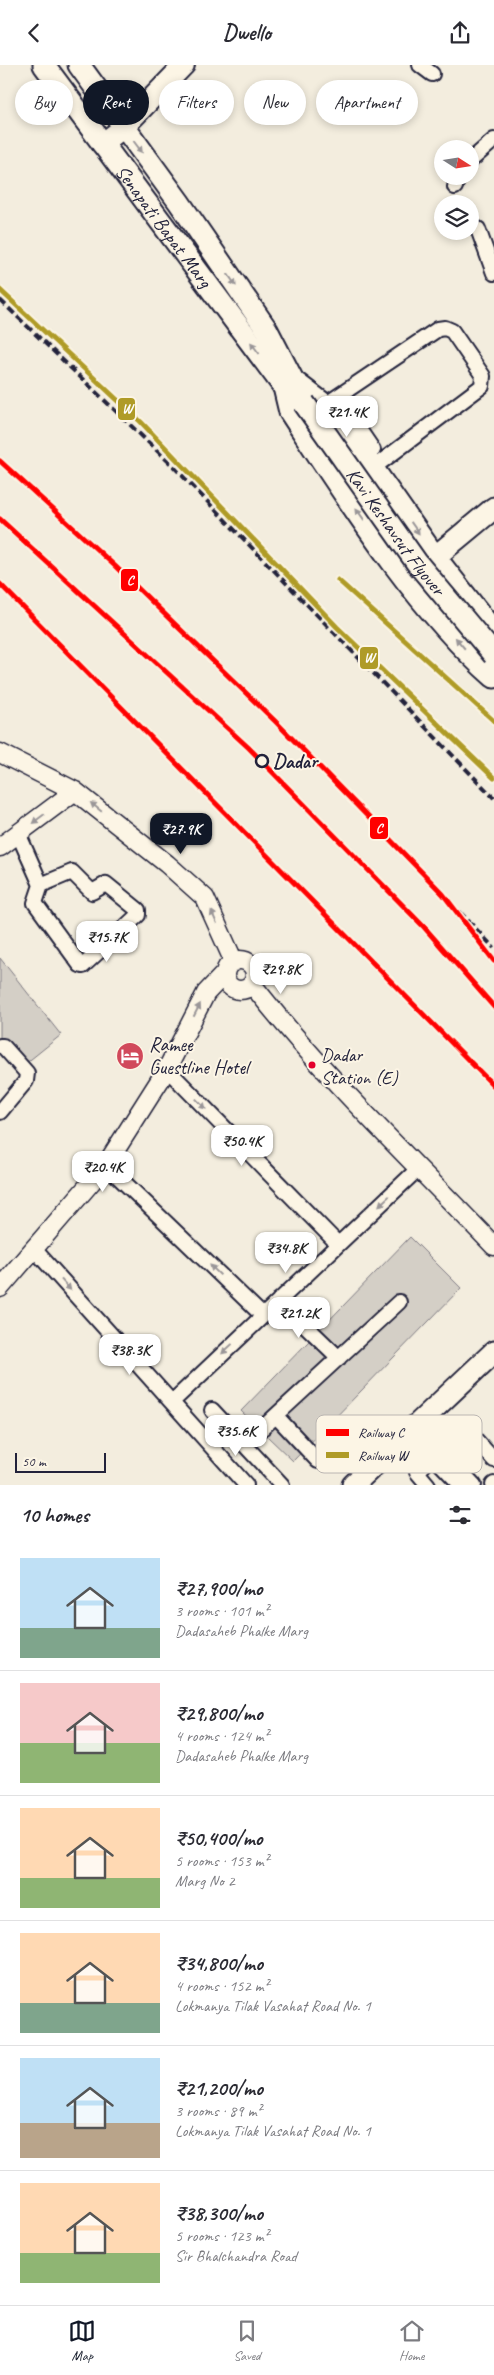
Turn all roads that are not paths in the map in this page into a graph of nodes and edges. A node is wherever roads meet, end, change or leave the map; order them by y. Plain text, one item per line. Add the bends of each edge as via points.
1 (44, 65) edge
2 (79, 65) edge
3 (184, 65) edge
4 (420, 65) edge
5 (432, 74) dead end
6 (124, 127) junction
7 (494, 141) edge
8 (102, 144) junction
9 (479, 154) edge
10 (173, 194) junction
11 (152, 211) junction
12 (479, 232) edge
13 (494, 273) edge
14 (287, 380) junction
15 (331, 401) junction
16 (377, 465) junction
17 (494, 508) edge
18 (435, 557) junction
19 (402, 574) junction
20 (494, 632) edge
21 (494, 655) edge
22 (494, 677) edge
23 (0, 753) edge
24 (75, 791) junction
25 (18, 833) junction
26 (0, 847) edge
27 (41, 885) junction
28 (230, 967) junction
29 (0, 1046) edge
30 (167, 1069) junction
31 (0, 1112) edge
32 (106, 1165) junction
33 (419, 1168) junction
34 (338, 1245) junction
35 (494, 1245) edge
36 (34, 1249) junction
37 (0, 1288) edge
38 (280, 1300) junction
39 (399, 1302) dead end
40 (262, 1316) junction
41 (494, 1352) edge
42 (339, 1358) junction
43 (494, 1368) edge
44 (172, 1402) junction
45 (212, 1410) dead end
46 (427, 1415) edge
47 (446, 1415) edge
48 (276, 1416) junction
49 (230, 1430) junction
50 (244, 1445) junction
51 (212, 1446) junction
52 (482, 1447) edge
53 (316, 1459) edge
54 (494, 1460) edge
55 (366, 1473) edge
56 (386, 1473) edge
57 (419, 1473) edge
58 (449, 1473) edge
59 (463, 1473) edge
60 (246, 1485) edge
61 (282, 1485) edge
62 (353, 1485) edge
63 (374, 1485) edge
64 (428, 1485) edge
65 (461, 1485) edge
66 (474, 1485) edge

1 - 8 main road, Senapati Bapat Marg
2 - 6 main road, Senapati Bapat Marg
3 - 6 main road
4 - 5 street
6 - 8 main road
6 -> 10 main road, Senapati Bapat Marg
7 - 9 street
8 - 11 main road, Senapati Bapat Marg
10 - 11 main road
10 -> 14 main road, Senapati Bapat Marg via 267,330
14 -> 11 main road, Senapati Bapat Marg
12 - 13 street
14 - 15 main road
19 -> 14 main road via 290,412
14 - 21 main road, Kavi Keshavsut Flyover, bridge via 417,563
15 - 16 main road via 341,423
15 - 16 street via 441,328 452,331 483,376 483,383
16 -> 18 main road
17 - 18 main road
18 - 19 main road
18 - 20 main road
22 -> 19 main road via 472,658
23 - 24 street
24 -> 25 street
28 -> 24 street via 205,898
25 - 26 street
25 - 27 street
27 - 27 street via 35,903 83,966 138,915 138,909 106,884 92,892 72,872
30 -> 28 street via 206,993
28 - 33 street via 227,982 234,989 244,990 252,984 284,1026
29 - 31 street via 27,1073 26,1081
30 - 32 street
30 -> 34 street
32 - 36 street
40 -> 32 street
33 -> 34 street
33 - 35 street
34 - 38 street
36 - 37 street
36 -> 44 street
38 - 40 street
38 - 42 street
39 - 42 street
40 -> 44 street
41 - 46 main road
42 - 48 street
43 - 47 main road
44 - 51 street
45 - 49 street
48 - 50 street
48 - 53 street
49 - 50 street
49 - 51 street
50 - 61 street
51 - 60 street
52 - 54 street
55 - 62 main road
56 - 63 main road
57 - 64 street
58 - 65 street
59 - 66 street

